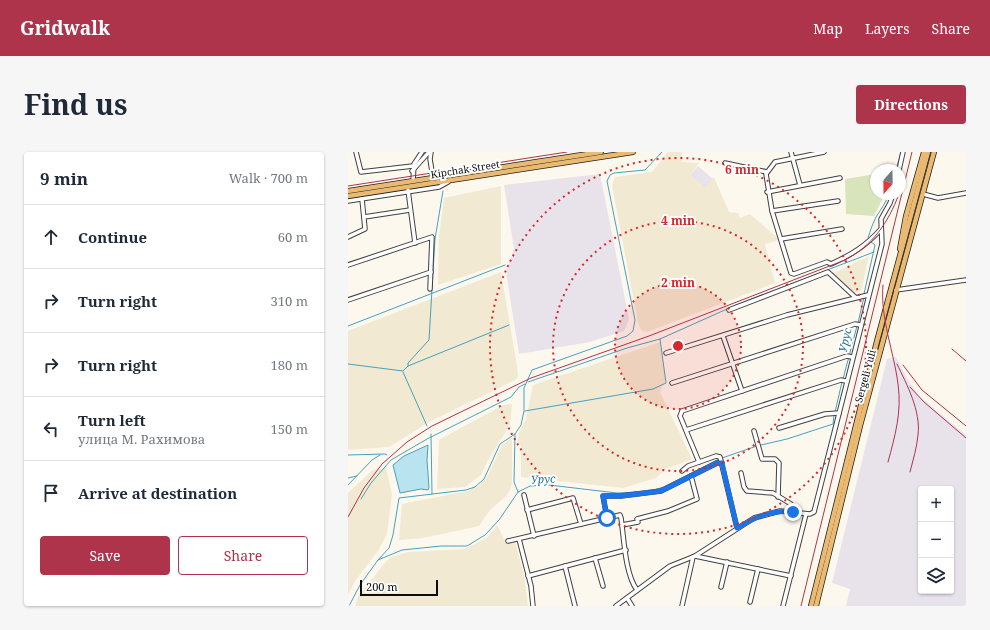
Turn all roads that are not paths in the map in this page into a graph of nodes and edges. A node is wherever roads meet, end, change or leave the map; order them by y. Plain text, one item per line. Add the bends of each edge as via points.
1 (356, 152) edge
2 (422, 152) edge
3 (430, 152) edge
4 (601, 152) edge
5 (633, 152) edge
6 (791, 152) edge
7 (824, 152) edge
8 (903, 152) edge
9 (924, 152) edge
10 (928, 152) edge
11 (934, 152) edge
12 (793, 158) junction
13 (725, 163) dead end
14 (900, 164) edge
15 (413, 166) junction
16 (412, 171) junction
17 (767, 172) junction
18 (840, 178) dead end
19 (433, 181) junction
20 (450, 181) junction
21 (413, 184) junction
22 (800, 185) junction
23 (408, 189) junction
24 (348, 191) edge
25 (767, 192) junction
26 (966, 193) edge
27 (923, 194) junction
28 (348, 196) edge
29 (362, 199) junction
30 (891, 200) edge
31 (348, 201) edge
32 (838, 201) dead end
33 (410, 210) junction
34 (772, 211) junction
35 (364, 217) junction
36 (881, 229) junction
37 (842, 230) dead end
38 (348, 237) edge
39 (782, 239) junction
40 (415, 243) junction
41 (898, 261) junction
42 (348, 265) edge
43 (431, 272) junction
44 (966, 280) edge
45 (430, 289) dead end
46 (891, 289) junction
47 (898, 290) junction
48 (865, 295) junction
49 (855, 297) junction
50 (348, 300) edge
51 (729, 310) dead end
52 (860, 325) junction
53 (723, 336) junction
54 (666, 353) dead end
55 (852, 357) junction
56 (732, 365) junction
57 (844, 380) junction
58 (672, 384) dead end
59 (742, 391) junction
60 (836, 413) junction
61 (779, 428) dead end
62 (686, 430) junction
63 (754, 431) dead end
64 (721, 460) junction
65 (699, 462) junction
66 (682, 471) dead end
67 (741, 473) dead end
68 (691, 476) junction
69 (524, 495) dead end
70 (778, 497) junction
71 (527, 510) junction
72 (793, 512) junction
73 (806, 514) junction
74 (607, 518) junction
75 (581, 524) junction
76 (622, 525) junction
77 (737, 528) junction
78 (534, 536) junction
79 (519, 539) junction
80 (508, 541) dead end
81 (626, 550) junction
82 (694, 556) junction
83 (595, 558) junction
84 (727, 562) junction
85 (564, 566) junction
86 (758, 569) junction
87 (528, 576) junction
88 (791, 576) junction
89 (603, 586) dead end
90 (721, 587) dead end
91 (637, 590) junction
92 (626, 598) junction
93 (750, 602) dead end
94 (533, 606) edge
95 (575, 606) edge
96 (616, 606) edge
97 (632, 606) edge
98 (682, 606) edge
99 (783, 606) edge
100 (811, 606) edge
101 (816, 606) edge

1 - 15 street via 361,172
2 - 15 street
3 - 16 street
3 - 19 street
4 - 19 main road, Kipchak Street
5 - 20 main road, Kipchak Street
6 - 12 street
7 - 12 street
8 - 14 street
9 - 41 main road via 903,230
10 - 41 main road, Sergeli Yuli
11 - 27 main road, Sergeli Yuli
12 - 17 street via 775,162
12 - 22 street
13 - 17 street
15 - 16 street
16 - 21 street
17 - 25 street
18 - 22 street
19 - 20 main road, Kipchak Street
19 - 21 main road
20 - 23 street via 439,187
21 - 23 main road
21 - 24 main road
22 - 25 street
23 - 28 main road
23 - 29 street
23 - 33 street
25 - 34 street
26 - 27 street via 938,198
27 - 47 main road, Sergeli Yuli
29 - 31 street
29 - 35 street
30 - 36 street via 880,219
32 - 34 street
33 - 35 street
33 - 40 street
34 - 39 street
35 - 38 street via 364,230
36 - 39 street via 867,244 846,258 794,274 791,273
36 - 48 street via 882,241
37 - 39 street
40 - 42 street
40 - 43 street via 432,237
41 - 46 main road, Sergeli Yuli
43 - 45 street
43 - 50 street
44 - 47 street
46 - 47 street
46 - 100 main road, Sergeli Yuli via 856,419
47 - 101 main road, Sergeli Yuli via 860,426
48 - 49 street
48 - 52 street
49 - 51 street via 828,272
49 - 53 street via 787,315
52 - 55 street
52 - 56 street via 855,324
53 - 54 street
53 - 56 street
55 - 57 street
55 - 59 street via 847,356
56 - 58 street
56 - 59 street
57 - 60 street
57 - 62 street
59 - 62 street via 682,411 680,416
60 - 61 street via 798,420
60 - 73 street via 816,510 812,514
62 - 65 street
63 - 70 street via 762,459 775,459 779,463
64 - 65 street via 716,456
64 - 68 street
64 - 77 street
65 - 66 street
67 - 70 street via 747,491 773,493
68 - 74 street via 661,491 603,496
68 - 76 street via 697,499 668,512
69 - 71 street
70 - 72 street via 791,504
71 - 75 street via 573,498
71 - 78 street
72 - 73 street
72 - 77 street via 764,514
73 - 88 street
74 - 75 street
74 - 76 street via 620,515
75 - 78 street
76 - 81 street
77 - 82 street
78 - 79 street
79 - 80 street
79 - 87 street
81 - 83 street
81 - 91 street via 632,584
82 - 84 street
82 - 91 street via 670,566
82 - 98 street
83 - 85 street
83 - 89 street
84 - 86 street
84 - 90 street
85 - 87 street
85 - 95 street
86 - 88 street
86 - 93 street
87 - 94 street
88 - 99 street
91 - 92 street
92 - 96 street
92 - 97 street

